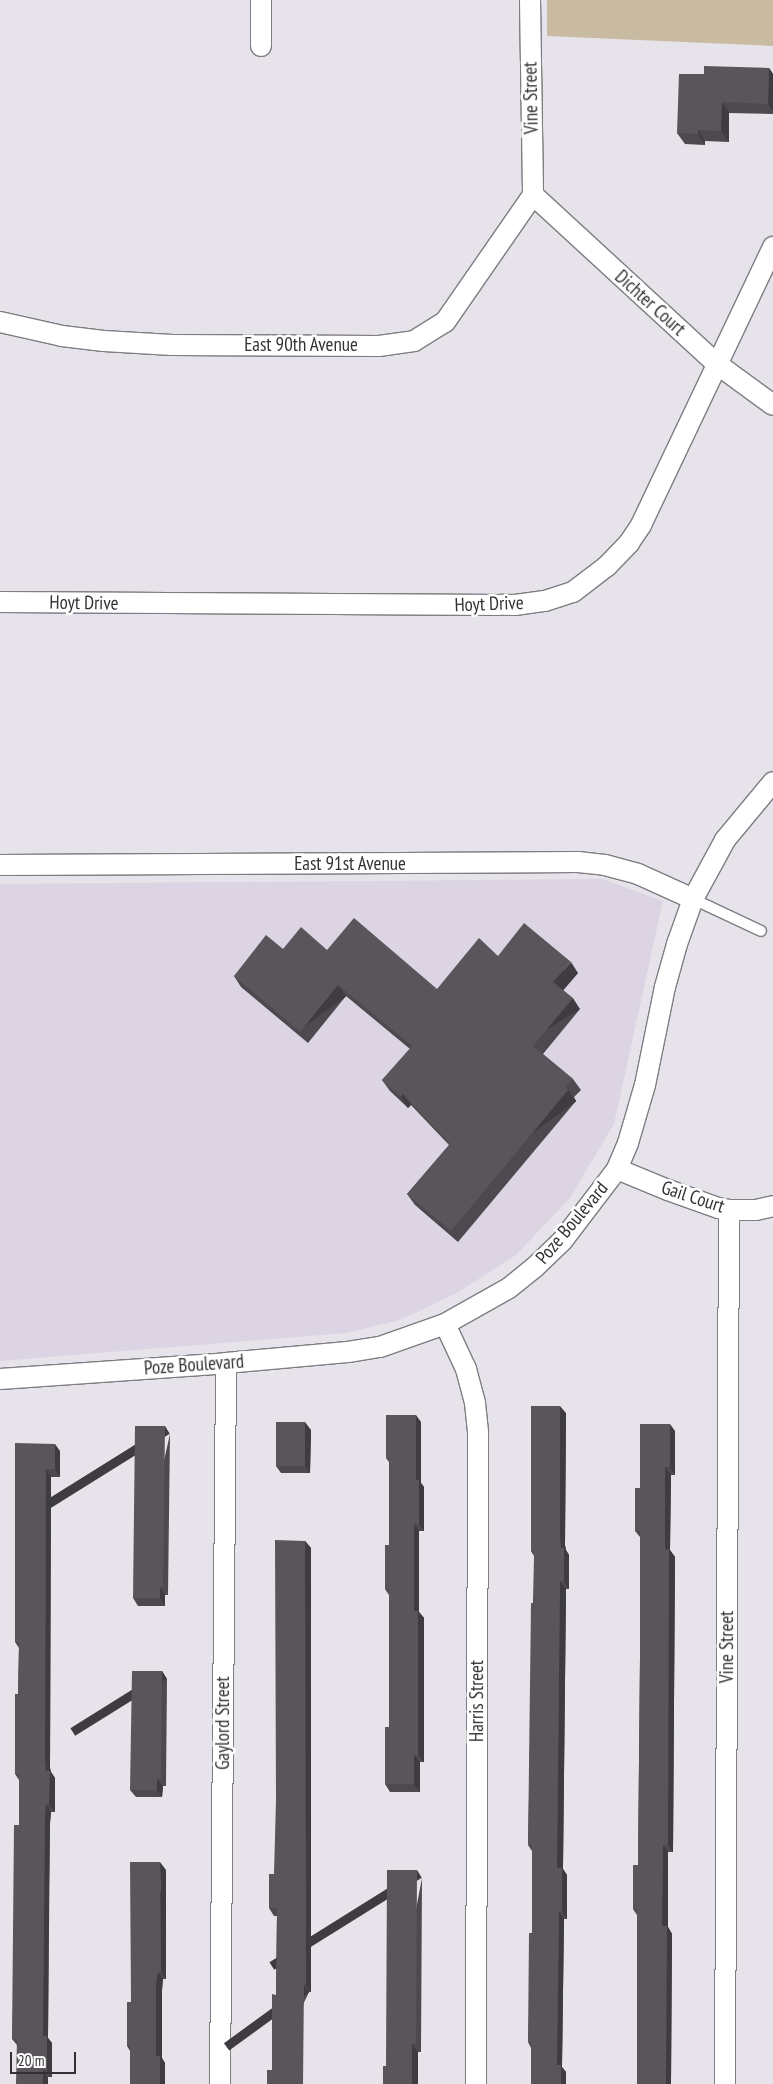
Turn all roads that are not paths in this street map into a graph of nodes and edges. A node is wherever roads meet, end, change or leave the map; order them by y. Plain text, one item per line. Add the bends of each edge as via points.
1 (261, 0) edge
2 (530, 0) edge
3 (261, 46) dead end
4 (533, 196) junction
5 (773, 247) edge
6 (0, 322) edge
7 (717, 364) junction
8 (773, 405) edge
9 (0, 602) edge
10 (773, 782) edge
11 (0, 865) edge
12 (693, 899) junction
13 (762, 931) dead end
14 (617, 1169) junction
15 (773, 1206) edge
16 (730, 1210) junction
17 (445, 1324) junction
18 (226, 1363) junction
19 (0, 1379) edge
20 (220, 2084) edge
21 (476, 2084) edge
22 (725, 2084) edge

1 - 3 street
2 - 4 street, Vine Street
4 - 6 street, East 90th Avenue via 445,322 414,341 379,346 152,344 62,336
4 - 7 street, Dichter Court
5 - 7 street, Hoyt Drive
7 - 8 street, Dichter Court
7 - 9 street, Hoyt Drive via 641,525 607,566 573,592 515,605
10 - 12 street, Poze Boulevard via 725,840
11 - 12 street, East 91st Avenue via 578,862 606,865 638,874
12 - 13 lane
12 - 14 street, Poze Boulevard via 665,987 645,1085
14 - 16 street, Gail Court
14 - 17 street, Poze Boulevard via 563,1240 534,1268 509,1288
15 - 16 street, Gail Court
16 - 22 street, Vine Street
17 - 18 street, Poze Boulevard via 356,1351
17 - 21 street, Harris Street via 466,1369 478,1433
18 - 19 street, Poze Boulevard
18 - 20 street, Gaylord Street

